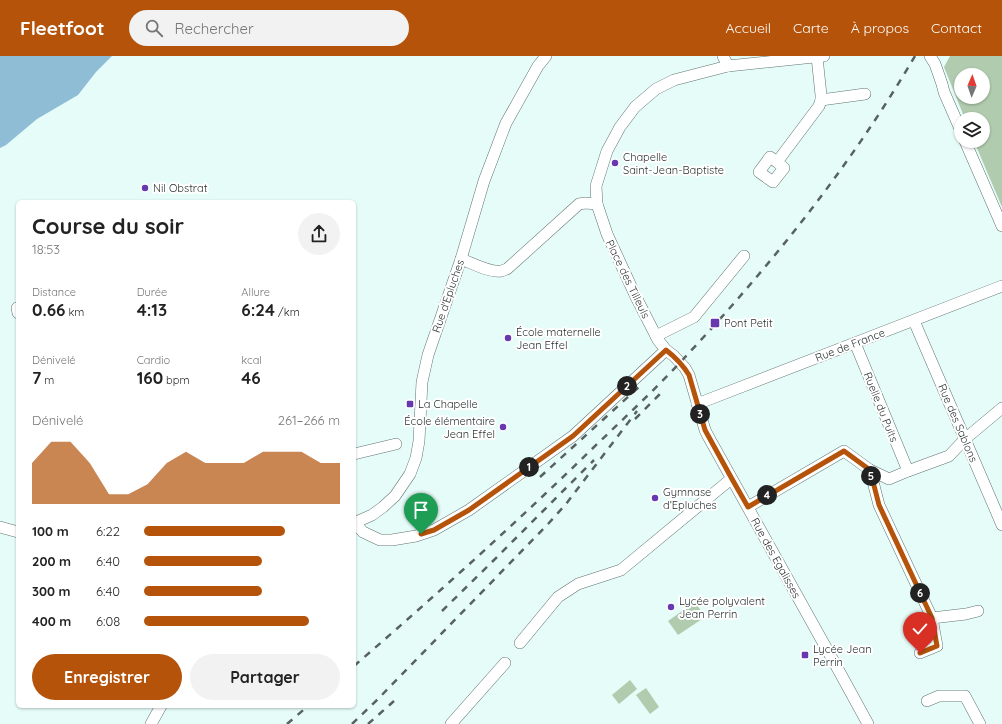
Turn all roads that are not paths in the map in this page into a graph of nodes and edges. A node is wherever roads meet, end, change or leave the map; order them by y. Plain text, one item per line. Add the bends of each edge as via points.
1 (546, 56) edge
2 (820, 56) edge
3 (930, 56) edge
4 (725, 61) edge
5 (865, 94) dead end
6 (821, 100) junction
7 (954, 115) edge
8 (968, 148) edge
9 (777, 162) dead end
10 (596, 186) junction
11 (579, 204) junction
12 (597, 204) junction
13 (1002, 226) edge
14 (744, 256) dead end
15 (461, 259) junction
16 (1002, 286) edge
17 (914, 321) junction
18 (656, 336) junction
19 (855, 343) junction
20 (666, 350) junction
21 (697, 404) junction
22 (1002, 408) edge
23 (965, 439) junction
24 (396, 444) dead end
25 (356, 454) edge
26 (870, 470) junction
27 (908, 471) junction
28 (732, 479) junction
29 (748, 507) junction
30 (356, 521) edge
31 (356, 524) edge
32 (1002, 525) edge
33 (0, 527) edge
34 (16, 531) edge
35 (978, 611) dead end
36 (932, 618) junction
37 (520, 643) dead end
38 (920, 653) dead end
39 (504, 663) dead end
40 (927, 701) dead end
41 (160, 708) edge
42 (151, 724) edge
43 (451, 724) edge
44 (868, 724) edge
45 (980, 724) edge

1 - 15 street, Rue d'Epluches via 506,123 484,181
2 - 4 street
2 - 6 street
3 - 7 street
4 - 10 street via 656,89 635,107 607,151
5 - 6 street
6 - 9 street
8 - 13 street
10 - 11 street
10 - 12 street, Place des Tilleuls
11 - 12 street
11 - 15 street via 507,269 493,270
12 - 18 street, Place des Tilleuls via 607,234
14 - 18 street via 694,317
15 - 30 street, Rue d'Epluches via 424,369 419,441 410,474 396,496 372,515
16 - 17 street, Rue de France
17 - 19 street, Rue de France
17 - 23 street, Rue des Sablons
18 - 20 street, Place des Tilleuls
19 - 21 street, Rue de France
19 - 27 street, Ruelle du Puits
20 - 21 street, Rue des Egalisses via 685,368 692,382
20 - 31 street via 573,436 469,510 434,530 416,536 380,540 363,532
21 - 28 street, Rue des Egalisses via 705,430
22 - 23 street
23 - 27 street via 949,456
23 - 32 street, Rue des Sablons
24 - 25 street
26 - 27 street via 889,479
26 - 29 street via 844,451
26 - 36 street via 879,505
28 - 29 street, Rue des Egalisses
28 - 37 street via 621,570 578,584 558,597
29 - 44 street, Rue des Egalisses
33 - 34 street
35 - 36 street
36 - 38 street via 937,646
39 - 43 street
40 - 45 street via 939,696 965,696
41 - 42 street

